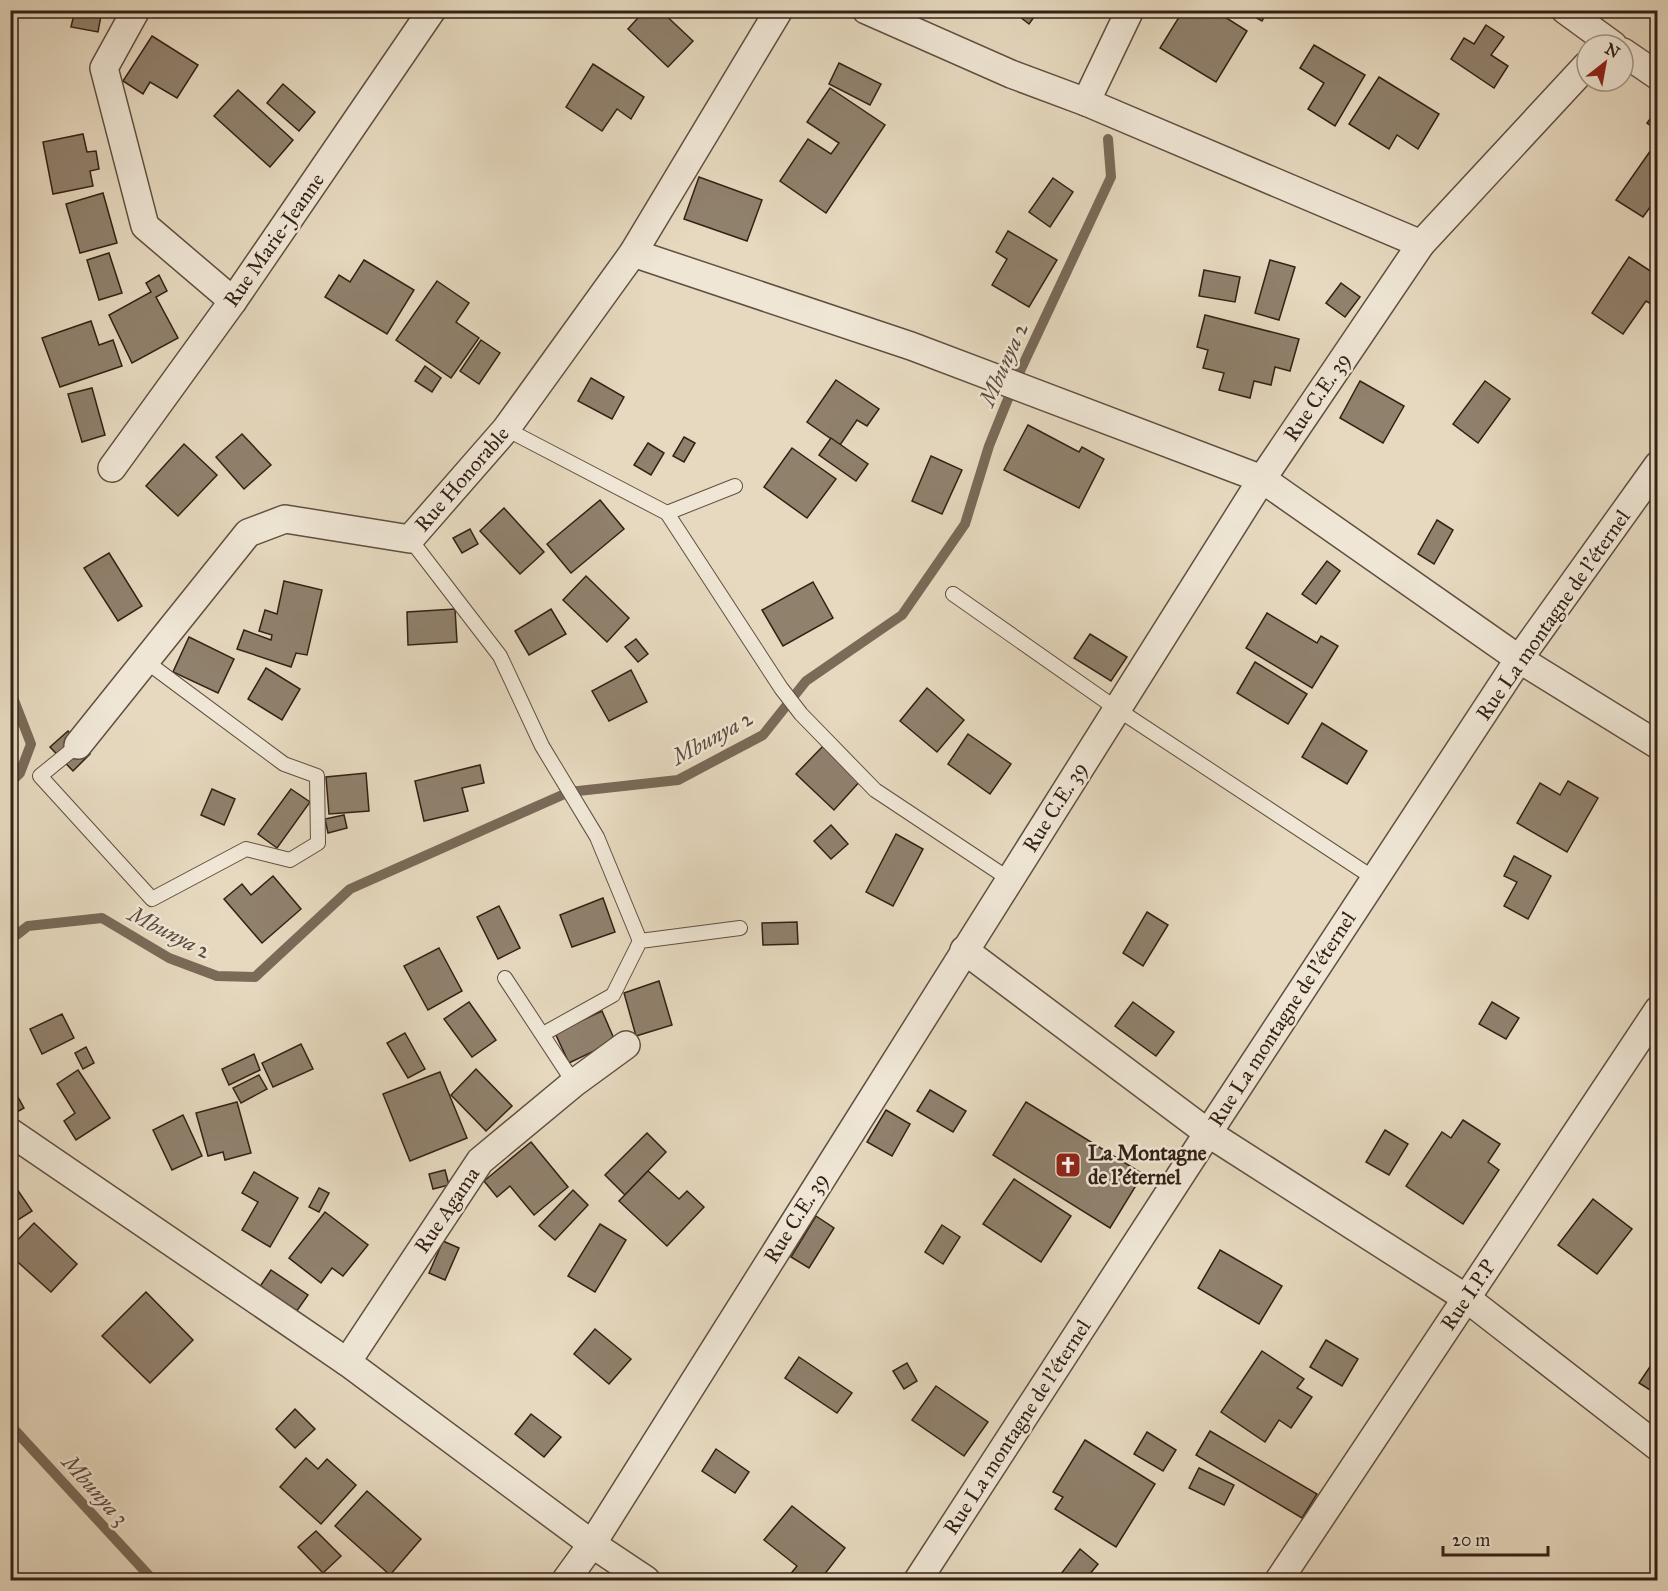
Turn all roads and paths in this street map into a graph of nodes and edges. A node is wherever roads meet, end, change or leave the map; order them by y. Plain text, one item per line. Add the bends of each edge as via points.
1 (136, 10) edge
2 (432, 10) edge
3 (780, 10) edge
4 (866, 10) edge
5 (1130, 10) edge
6 (1565, 10) edge
7 (1596, 33) edge
8 (1635, 61) edge
9 (1658, 76) edge
10 (1575, 78) edge
11 (1086, 102) junction
12 (1421, 244) junction
13 (633, 253) junction
14 (233, 301) junction
15 (506, 429) junction
16 (1658, 465) edge
17 (112, 468) dead end
18 (1262, 479) junction
19 (735, 486) dead end
20 (667, 513) junction
21 (410, 539) junction
22 (953, 594) dead end
23 (1520, 659) junction
24 (144, 660) junction
25 (1116, 709) junction
26 (78, 745) joint
27 (1658, 746) edge
28 (1009, 879) junction
29 (1375, 879) junction
30 (740, 928) dead end
31 (640, 941) junction
32 (964, 950) junction
33 (505, 978) dead end
34 (1658, 1010) edge
35 (543, 1034) junction
36 (626, 1045) dead end
37 (574, 1083) junction
38 (10, 1132) edge
39 (1208, 1132) junction
40 (1466, 1298) junction
41 (347, 1362) junction
42 (1658, 1447) edge
43 (592, 1544) junction
44 (566, 1581) edge
45 (646, 1581) edge
46 (918, 1581) edge
47 (1279, 1581) edge

1 - 14 street via 104,68 145,226
2 - 14 street, Rue Marie-Jeanne
3 - 13 street, Rue Honorable
4 - 11 street via 1011,74
5 - 11 street
6 - 7 street
8 - 9 street
10 - 12 street, Rue C.E. 39
11 - 12 street
12 - 18 street, Rue C.E. 39
13 - 15 street, Rue Honorable
13 - 18 street via 911,346
14 - 17 street, Rue Marie-Jeanne
15 - 20 lane
15 - 21 street, Rue Honorable
16 - 23 street, Rue La montagne de l'éternel
18 - 23 street
18 - 25 street, Rue C.E. 39
19 - 20 lane
20 - 28 lane via 801,714 875,790
21 - 24 street, Rue Honorable via 285,519 248,533
21 - 31 lane via 500,656 542,746 597,837
22 - 25 lane
23 - 27 street
23 - 29 street, Rue La montagne de l'éternel
24 - 26 street, Rue Honorable
24 - 26 lane, Rue Honorable via 284,764 317,776 318,843 290,860 246,849 152,899 40,777
25 - 28 street, Rue C.E. 39
25 - 29 lane
28 - 32 street, Rue C.E. 39
29 - 39 street, Rue La montagne de l'éternel
30 - 31 lane
31 - 35 lane via 613,995
32 - 39 street
32 - 43 street, Rue C.E. 39
33 - 35 lane
34 - 40 street, Rue I.P.P
35 - 37 lane
36 - 37 street, Rue Agama
37 - 41 street, Rue Agama via 480,1161
38 - 41 street
39 - 40 street
39 - 46 street, Rue La montagne de l'éternel
40 - 42 street
40 - 47 street, Rue I.P.P
41 - 43 street
43 - 44 street, Rue C.E. 39
43 - 45 street

